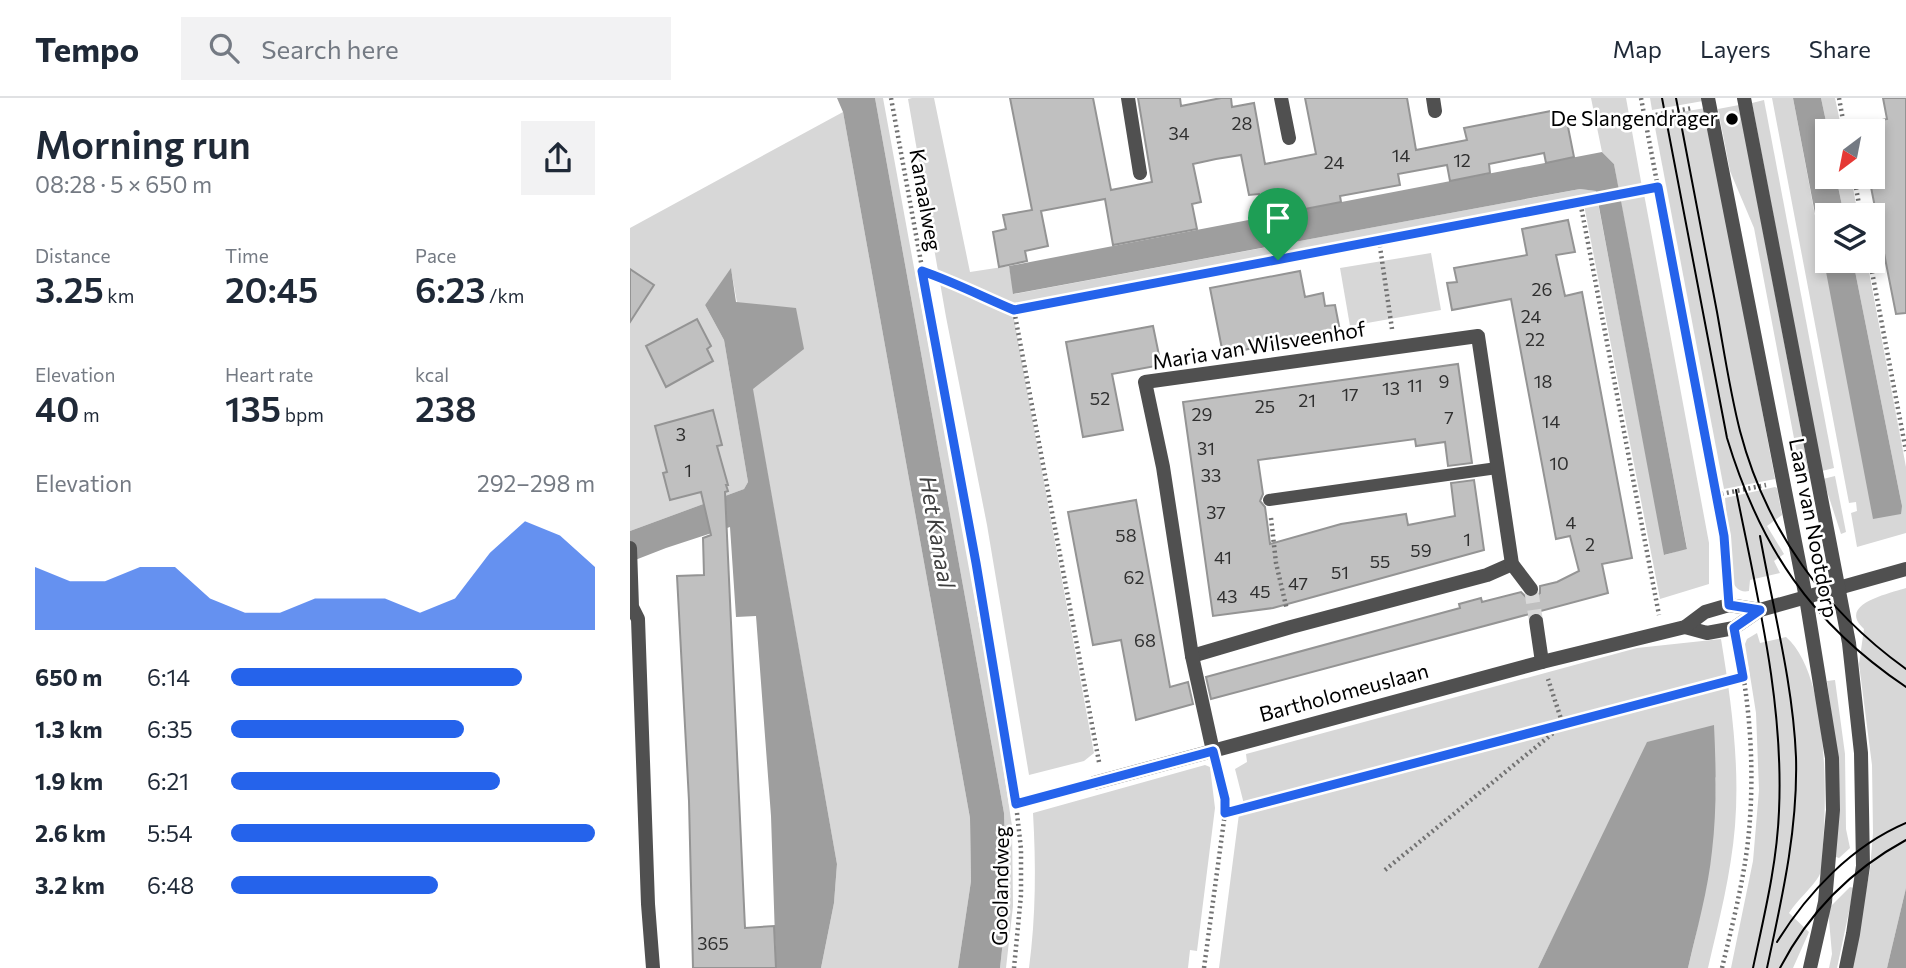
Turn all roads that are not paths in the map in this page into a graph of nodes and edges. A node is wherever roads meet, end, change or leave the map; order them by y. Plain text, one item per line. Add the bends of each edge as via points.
1 (1128, 98) edge
2 (1281, 98) edge
3 (1707, 98) edge
4 (1744, 98) edge
5 (1289, 138) dead end
6 (1140, 173) dead end
7 (1497, 468) junction
8 (1269, 500) road end
9 (630, 548) edge
10 (1512, 564) junction
11 (1906, 569) edge
12 (1838, 588) junction
13 (1531, 589) tunnel mouth
14 (1807, 598) junction
15 (631, 607) edge
16 (1760, 610) junction
17 (1536, 621) tunnel mouth
18 (1685, 628) junction
19 (1192, 656) junction
20 (1542, 662) junction
21 (1213, 751) junction
22 (1098, 783) road end
23 (653, 968) edge
24 (1810, 968) edge
25 (1846, 968) edge

1 - 6 street
2 - 5 street
3 - 14 street, Laan van Nootdorp
4 - 12 street, Laan van Nootdorp
7 - 8 lane
7 - 10 street, Maria van Wilsveenhof
7 - 19 street, Maria van Wilsveenhof via 1478,336 1145,382
9 - 15 street
10 - 13 street, Maria van Wilsveenhof
10 - 19 street via 1487,575
11 - 12 street, Bartholomeuslaan
12 - 14 street, Bartholomeuslaan
12 - 25 street, Laan van Nootdorp via 1861,754 1864,829 1863,866
14 - 16 street, Bartholomeuslaan
14 - 24 street, Laan van Nootdorp via 1832,758 1833,810 1825,902
15 - 23 street via 638,619
16 - 18 street, Bartholomeuslaan via 1734,628 1707,633
16 - 18 street, Bartholomeuslaan via 1729,605 1705,612
17 - 20 street
18 - 20 street, Bartholomeuslaan
19 - 21 street, Maria van Wilsveenhof
20 - 21 street, Bartholomeuslaan
21 - 22 street, Bartholomeuslaan

